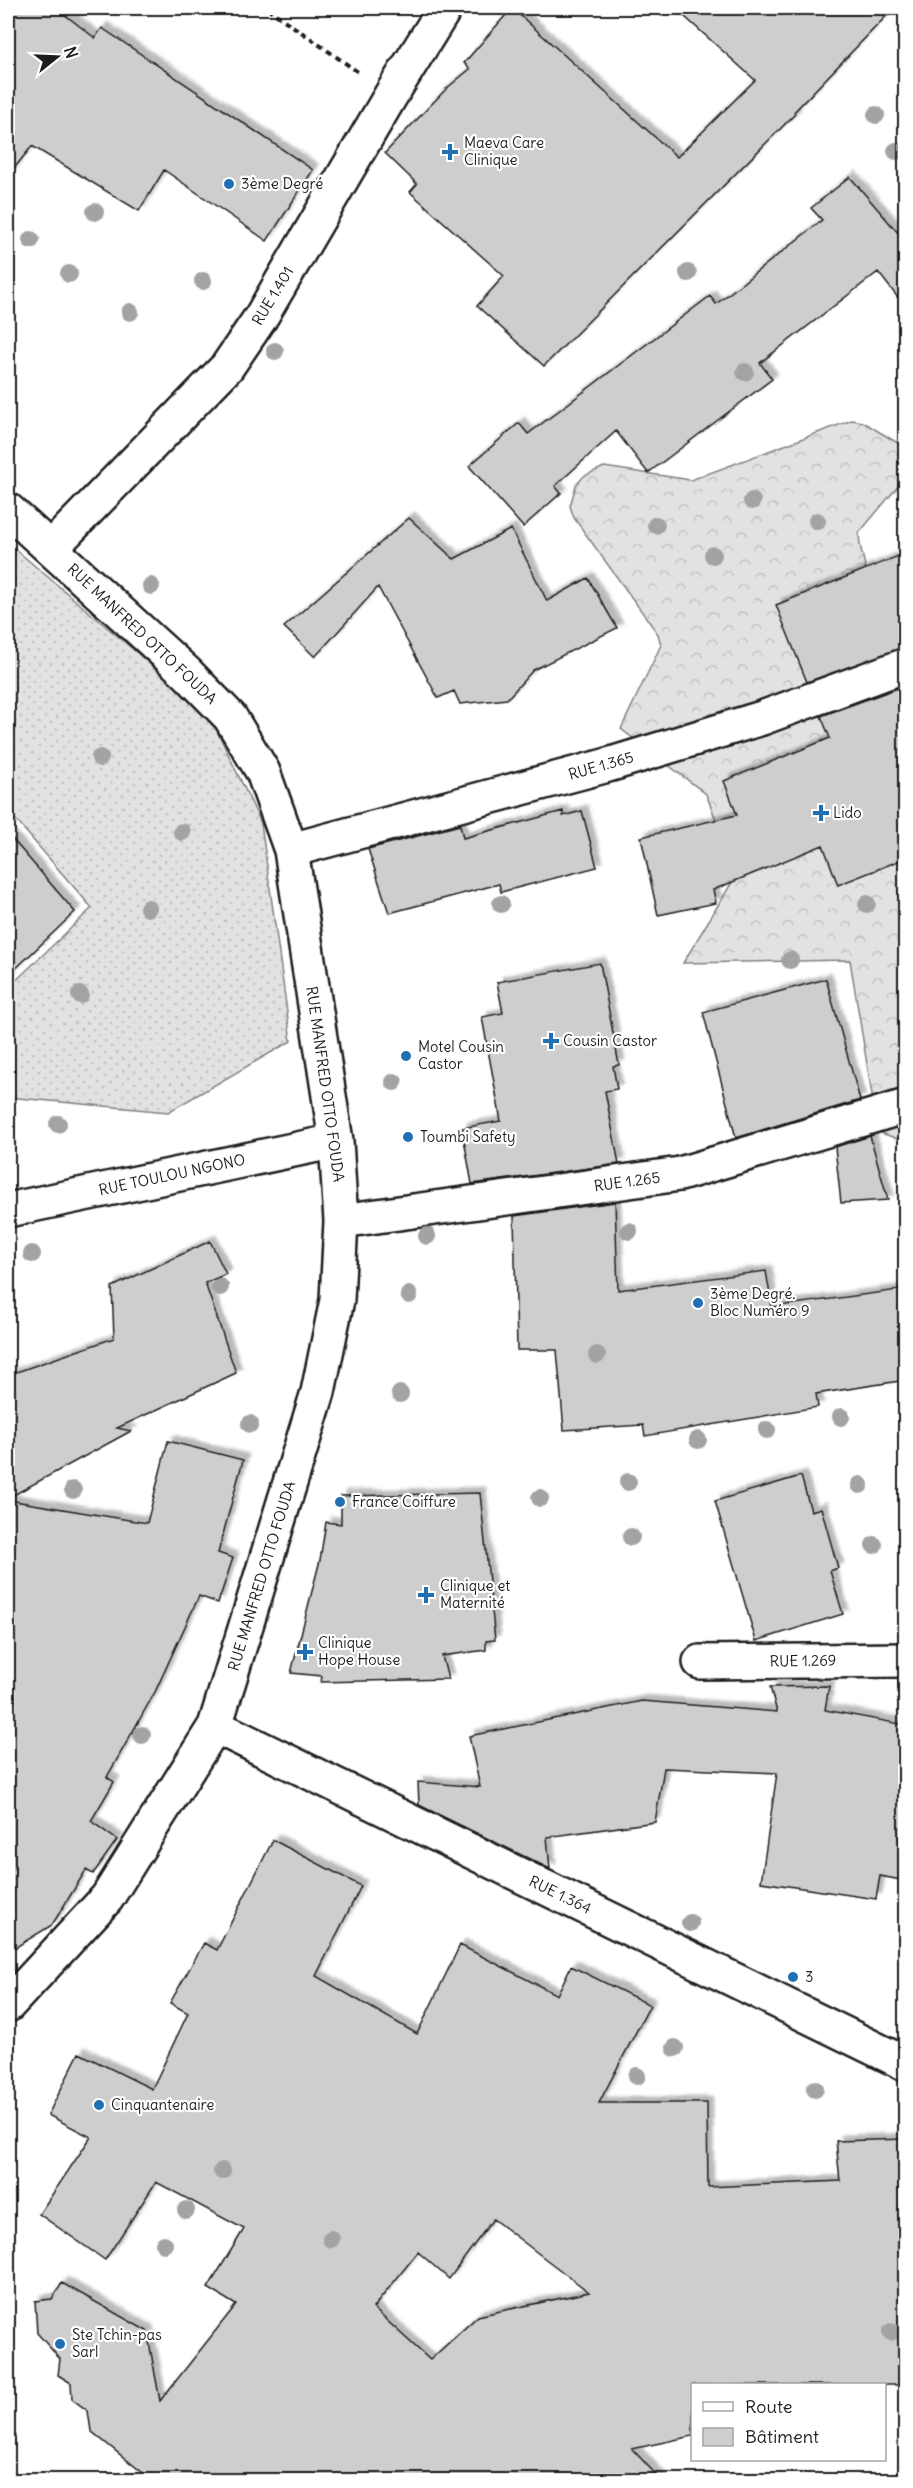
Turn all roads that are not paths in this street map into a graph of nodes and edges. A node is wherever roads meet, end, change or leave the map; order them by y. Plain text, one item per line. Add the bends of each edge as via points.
1 (445, 8) edge
2 (8, 510) edge
3 (51, 548) junction
4 (906, 665) edge
5 (291, 850) junction
6 (906, 1106) edge
7 (336, 1141) junction
8 (8, 1210) edge
9 (341, 1221) junction
10 (906, 1660) edge
11 (700, 1662) dead end
12 (215, 1726) junction
13 (8, 2005) edge
14 (906, 2064) edge

1 - 3 street, RUE 1.401 via 261,317 227,367
2 - 3 street, RUE MANFRED OTTO FOUDA
3 - 5 street, RUE MANFRED OTTO FOUDA via 230,717 262,772
4 - 5 street, RUE 1.365 via 762,718 608,765
5 - 7 street, RUE MANFRED OTTO FOUDA
6 - 9 street, RUE 1.265 via 680,1174
7 - 8 street, RUE TOULOU NGONO
7 - 9 street, RUE MANFRED OTTO FOUDA
9 - 12 street, RUE MANFRED OTTO FOUDA via 337,1300 318,1392
10 - 11 street, RUE 1.269
12 - 13 street, RUE MANFRED OTTO FOUDA via 107,1898
12 - 14 street, RUE 1.364

